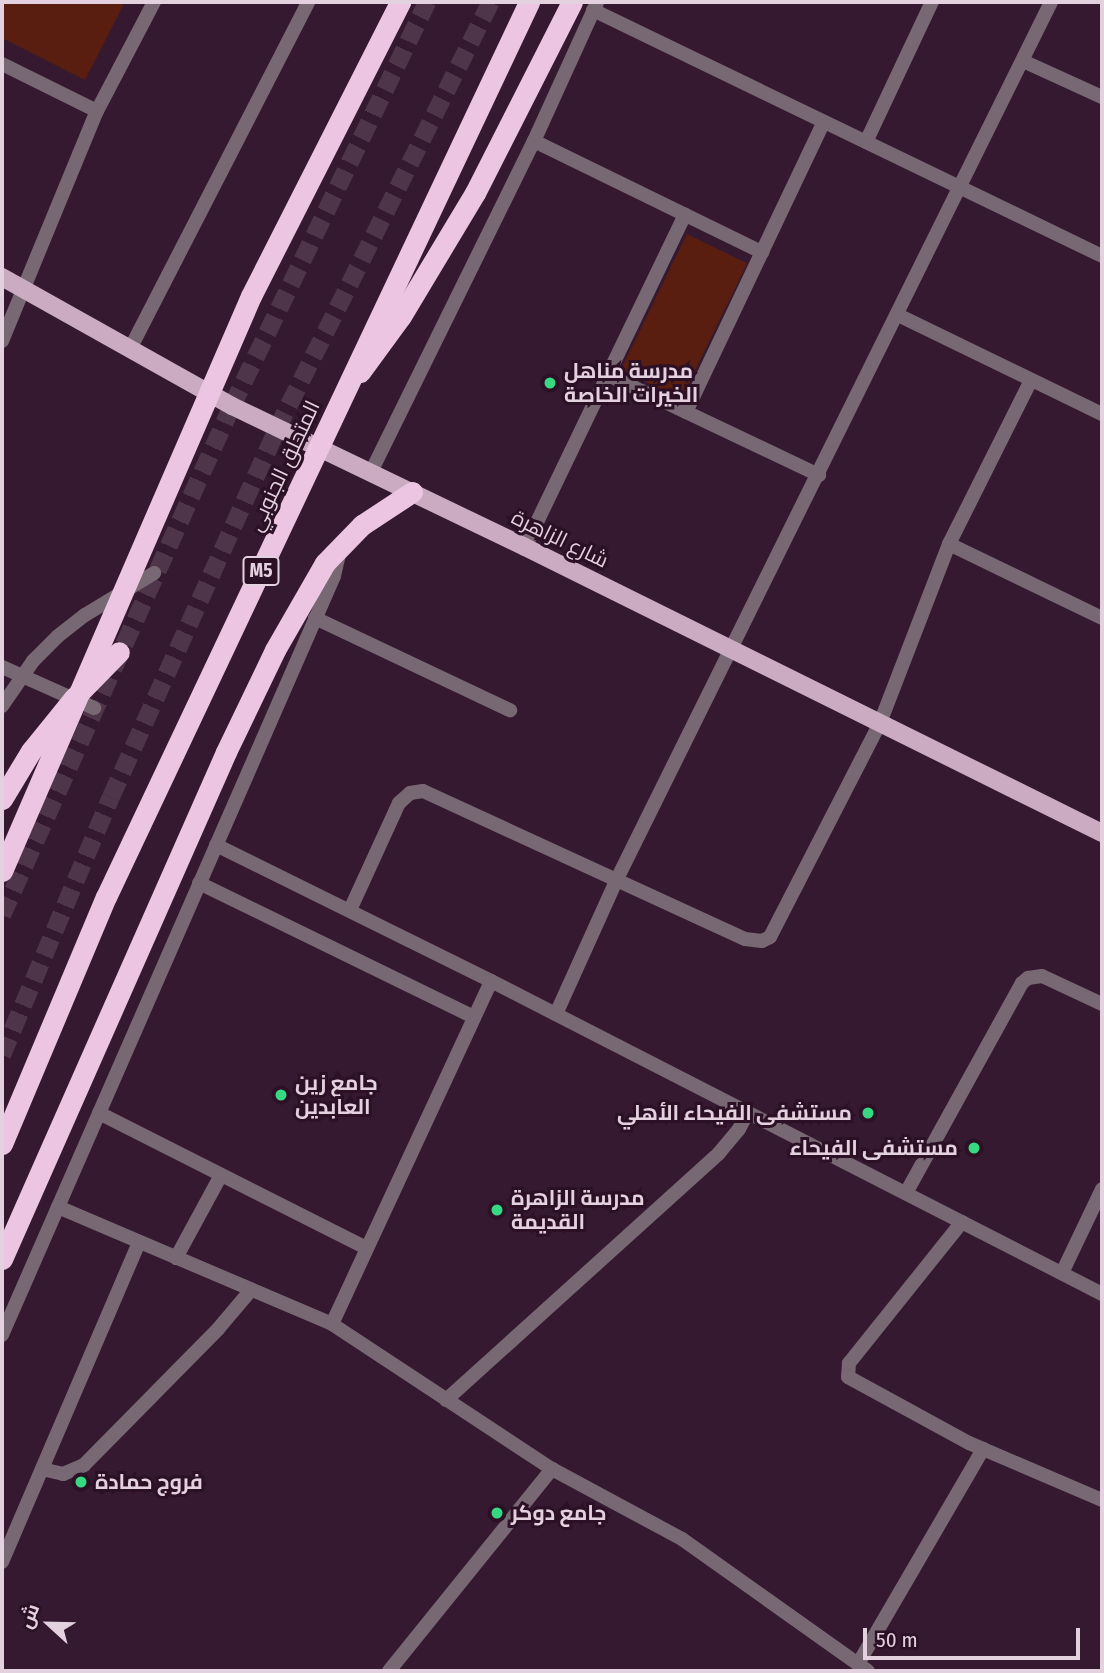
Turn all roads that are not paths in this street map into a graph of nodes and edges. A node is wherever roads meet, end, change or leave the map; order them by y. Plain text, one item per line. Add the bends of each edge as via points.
1 (154, 2) edge
2 (308, 2) edge
3 (400, 2) edge
4 (528, 2) edge
5 (572, 2) edge
6 (932, 2) edge
7 (1051, 2) edge
8 (595, 6) edge
9 (1023, 61) junction
10 (2, 64) edge
11 (1102, 97) edge
12 (97, 111) junction
13 (824, 122) junction
14 (534, 141) junction
15 (866, 142) junction
16 (960, 188) junction
17 (685, 214) junction
18 (762, 252) junction
19 (1102, 256) edge
20 (2, 277) edge
21 (25, 288) junction
22 (898, 315) junction
23 (2, 341) edge
24 (130, 349) junction
25 (606, 374) junction
26 (1031, 380) junction
27 (348, 388) junction
28 (686, 412) junction
29 (1102, 414) edge
30 (371, 472) junction
31 (819, 475) junction
32 (412, 492) junction
33 (949, 544) junction
34 (341, 545) junction
35 (524, 547) junction
36 (154, 573) dead end
37 (315, 618) junction
38 (1102, 618) edge
39 (732, 649) junction
40 (119, 652) dead end
41 (2, 667) edge
42 (22, 676) junction
43 (74, 698) junction
44 (2, 706) edge
45 (94, 708) dead end
46 (510, 710) dead end
47 (880, 723) junction
48 (2, 799) edge
49 (1102, 834) edge
50 (216, 845) junction
51 (2, 871) edge
52 (617, 879) junction
53 (199, 883) junction
54 (350, 910) junction
55 (491, 981) junction
56 (1102, 1004) edge
57 (556, 1014) junction
58 (474, 1017) junction
59 (748, 1112) junction
60 (99, 1113) junction
61 (2, 1144) edge
62 (221, 1175) junction
63 (1102, 1189) edge
64 (906, 1193) junction
65 (58, 1207) junction
66 (962, 1222) junction
67 (139, 1242) junction
68 (366, 1248) junction
69 (176, 1258) junction
70 (2, 1259) edge
71 (1062, 1273) junction
72 (251, 1290) junction
73 (1102, 1294) edge
74 (332, 1324) junction
75 (2, 1335) edge
76 (446, 1400) junction
77 (983, 1449) junction
78 (42, 1469) junction
79 (552, 1469) junction
80 (1102, 1500) edge
81 (2, 1562) edge
82 (863, 1667) edge
83 (389, 1671) edge

1 - 12 street
2 - 24 street
3 - 51 highway, bridge via 251,296
4 - 27 highway, المتحلق الجنوبي / M5, bridge
5 - 27 highway, bridge via 437,259
6 - 15 street
7 - 9 street
8 - 13 street
8 - 14 street
9 - 11 street
9 - 16 street
10 - 12 street
12 - 21 street
13 - 15 street
13 - 18 street
14 - 17 street
14 - 30 street
15 - 16 street
16 - 19 street
16 - 22 street
17 - 18 street
17 - 25 street
18 - 28 street
20 - 21 main road, شارع الزاهرة
21 - 23 street
21 - 24 main road, شارع الزاهرة
22 - 26 street
22 - 31 street
24 - 30 main road, شارع الزاهرة via 232,406
25 - 28 street
25 - 35 street
26 - 29 street
26 - 33 street
27 - 61 highway, المتحلق الجنوبي / M5, bridge via 106,897
28 - 31 street
30 - 32 main road, شارع الزاهرة
31 - 39 street
32 - 34 highway
32 - 35 main road, شارع الزاهرة
33 - 38 street
33 - 47 street
34 - 37 street via 334,576
34 - 70 highway via 312,583 275,650
35 - 39 main road, شارع الزاهرة
36 - 42 street via 58,636
37 - 46 street
37 - 50 street
39 - 47 main road, شارع الزاهرة
39 - 52 street
40 - 43 highway
41 - 42 street
42 - 43 street
42 - 44 street
43 - 45 street
43 - 48 highway via 31,751
47 - 49 main road, شارع الزاهرة
47 - 52 street via 770,937 746,939
50 - 53 street
50 - 54 street
52 - 54 street via 416,790 399,803
52 - 57 street
53 - 58 street
53 - 60 street
54 - 55 street
55 - 57 street
55 - 58 street
56 - 64 street via 1042,976 1022,983
57 - 59 street
58 - 68 street
59 - 64 street
59 - 76 street via 719,1153
60 - 62 street
60 - 65 street
62 - 68 street
62 - 69 street
63 - 71 street
64 - 66 street
65 - 67 street
65 - 75 street
66 - 71 street
66 - 77 street via 849,1363 846,1373 851,1380
67 - 69 street
67 - 78 street
68 - 74 street
69 - 72 street
71 - 73 street
72 - 74 street
72 - 78 street via 84,1465 63,1474
74 - 76 street
76 - 79 street
77 - 80 street
77 - 82 street
78 - 81 street
79 - 82 street via 682,1539
79 - 83 street

